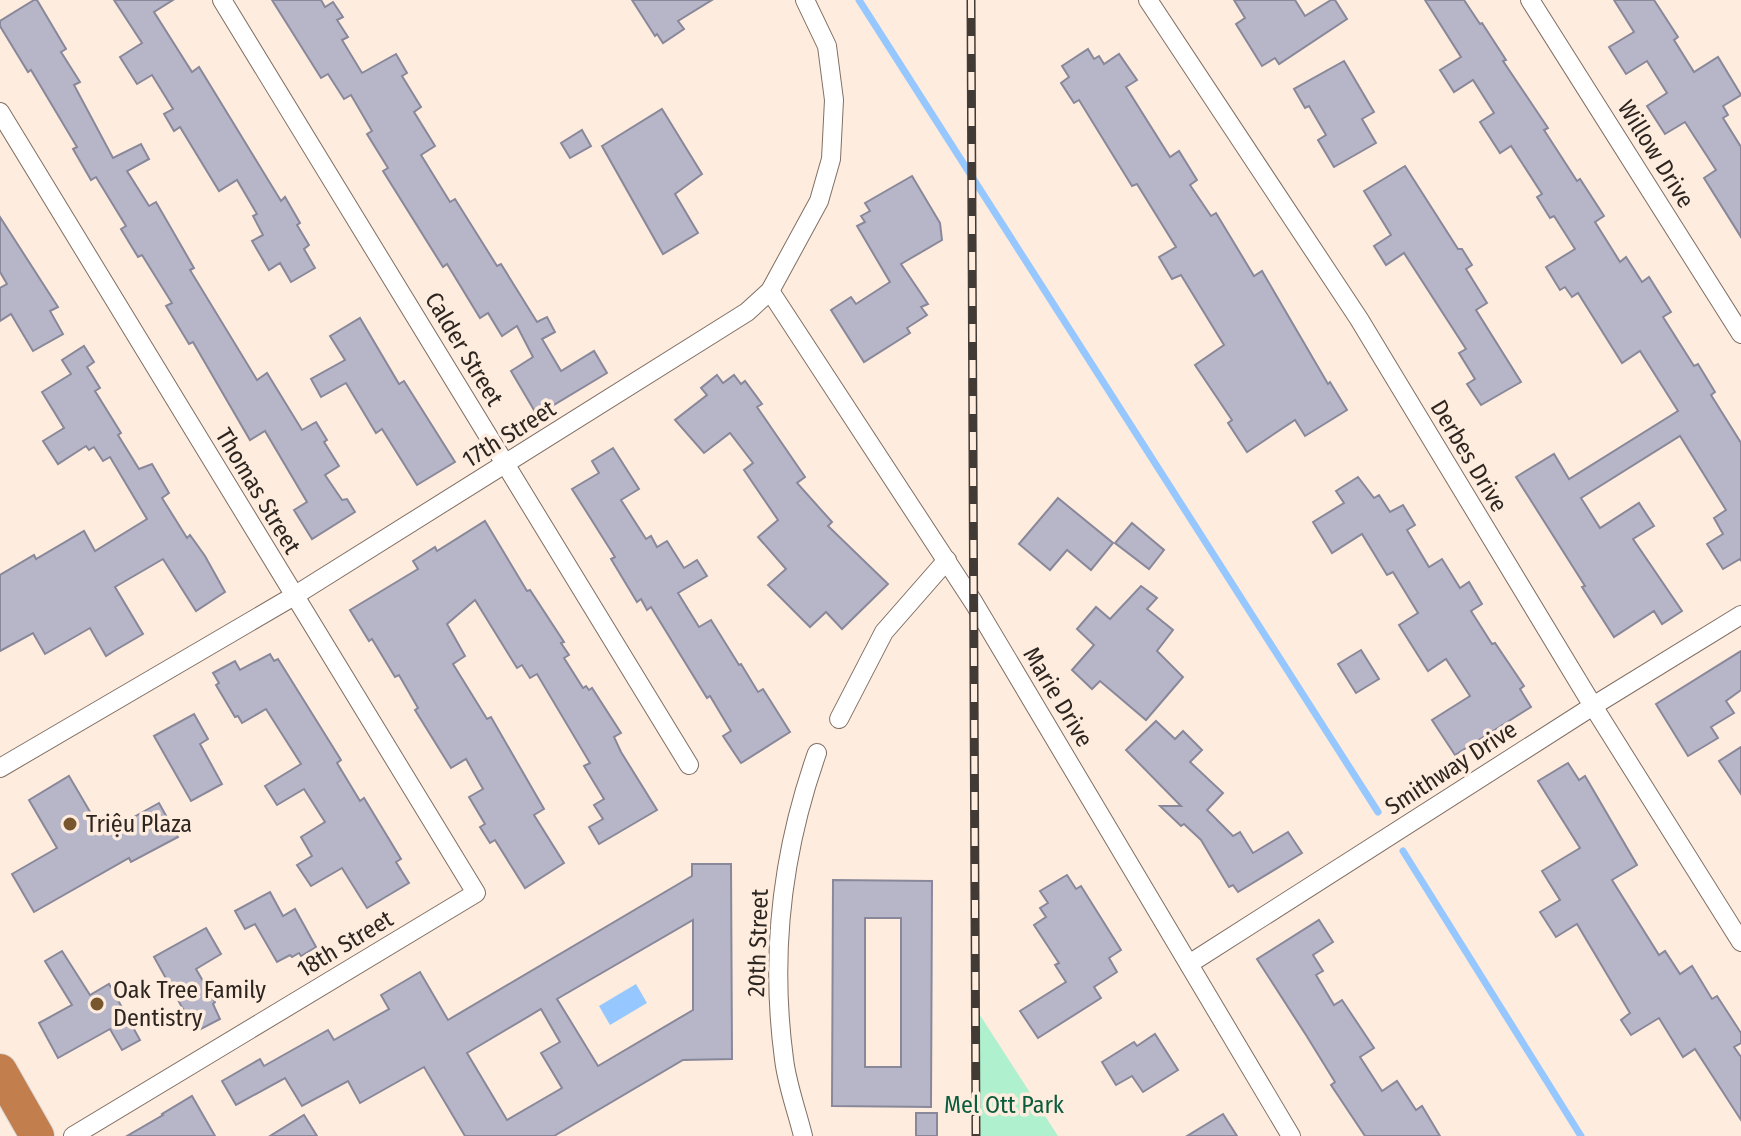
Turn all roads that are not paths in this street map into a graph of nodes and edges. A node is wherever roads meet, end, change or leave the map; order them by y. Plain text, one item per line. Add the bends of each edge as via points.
1 (222, 0) edge
2 (805, 0) edge
3 (1148, 0) edge
4 (1530, 0) edge
5 (0, 112) edge
6 (770, 291) junction
7 (1741, 334) edge
8 (506, 464) junction
9 (947, 560) junction
10 (294, 596) junction
11 (1741, 615) edge
12 (1593, 706) junction
13 (839, 719) dead end
14 (817, 753) dead end
15 (689, 765) dead end
16 (0, 768) edge
17 (476, 893) joint
18 (1741, 942) edge
19 (1189, 964) junction
20 (0, 1071) edge
21 (37, 1136) edge
22 (73, 1136) edge
23 (803, 1136) edge
24 (1291, 1136) edge

1 - 8 street, Calder Street
2 - 6 street, 17th Street via 827,46 834,100 831,159 819,201
3 - 12 street, Derbes Drive via 1359,319
4 - 7 street, Willow Drive
5 - 10 street, Thomas Street
6 - 8 street, 17th Street via 747,312
6 - 9 street, Marie Drive
8 - 10 street, 17th Street
8 - 15 street, Calder Street
9 - 13 street via 884,632
9 - 19 street, Marie Drive
10 - 16 street, 17th Street
10 - 17 street, Thomas Street
11 - 12 street, Smithway Drive
12 - 18 street, Derbes Drive
12 - 19 street, Smithway Drive
14 - 23 street, 20th Street via 795,821 782,892 777,974 785,1064
17 - 22 street, 18th Street
19 - 24 street, Marie Drive
20 - 21 highway

